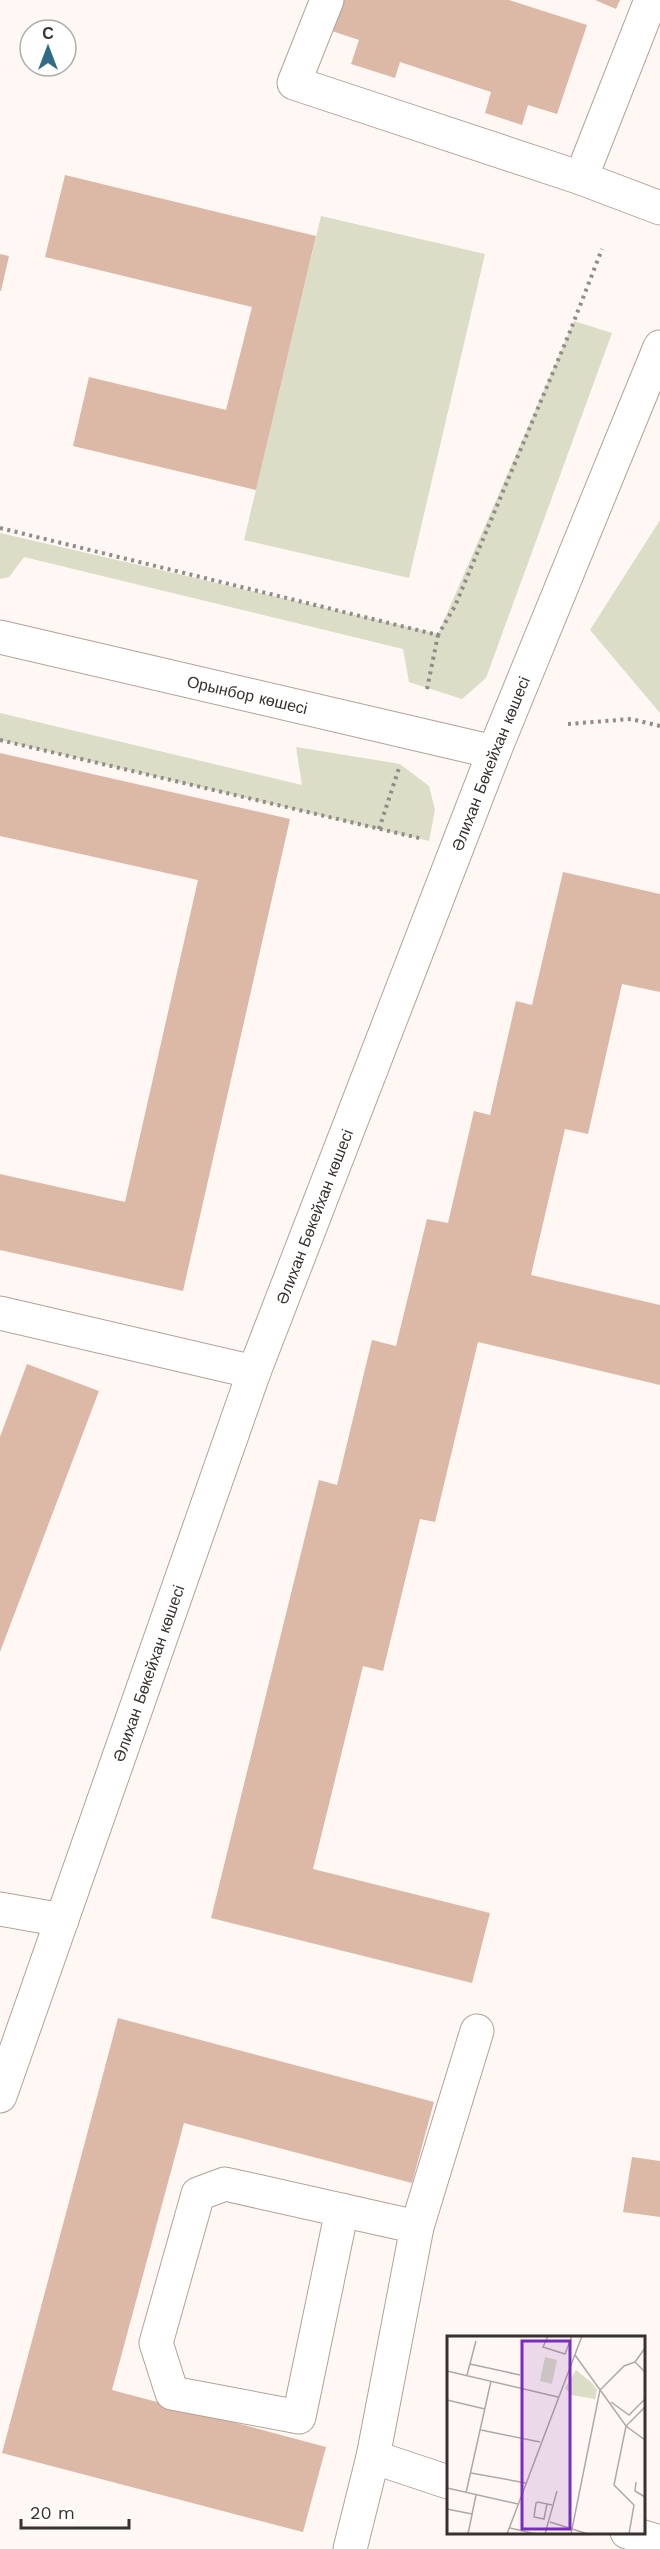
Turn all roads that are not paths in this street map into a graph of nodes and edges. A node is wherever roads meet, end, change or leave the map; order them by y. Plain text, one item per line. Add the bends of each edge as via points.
1 (327, 0) edge
2 (651, 0) edge
3 (581, 178) junction
4 (660, 208) edge
5 (660, 347) edge
6 (0, 637) edge
7 (494, 752) junction
8 (0, 1313) edge
9 (254, 1372) junction
10 (0, 1909) edge
11 (62, 1920) junction
12 (477, 2031) dead end
13 (0, 2096) edge
14 (342, 2210) junction
15 (417, 2227) junction
16 (373, 2457) junction
17 (437, 2479) edge
18 (634, 2534) edge
19 (660, 2542) edge
20 (350, 2549) edge

1 - 3 street via 294,83
2 - 3 street
3 - 4 street
5 - 7 street, Әлихан Бөкейхан көшесі
6 - 7 street, Орынбор көшесі
7 - 9 street, Әлихан Бөкейхан көшесі
8 - 9 street
9 - 11 street, Әлихан Бөкейхан көшесі
10 - 11 street
11 - 13 street, Әлихан Бөкейхан көшесі
12 - 15 street
14 - 14 street via 225,2184 198,2194 156,2343 172,2393 299,2417
14 - 15 street
15 - 16 street
16 - 17 street
16 - 20 street
18 - 19 street

